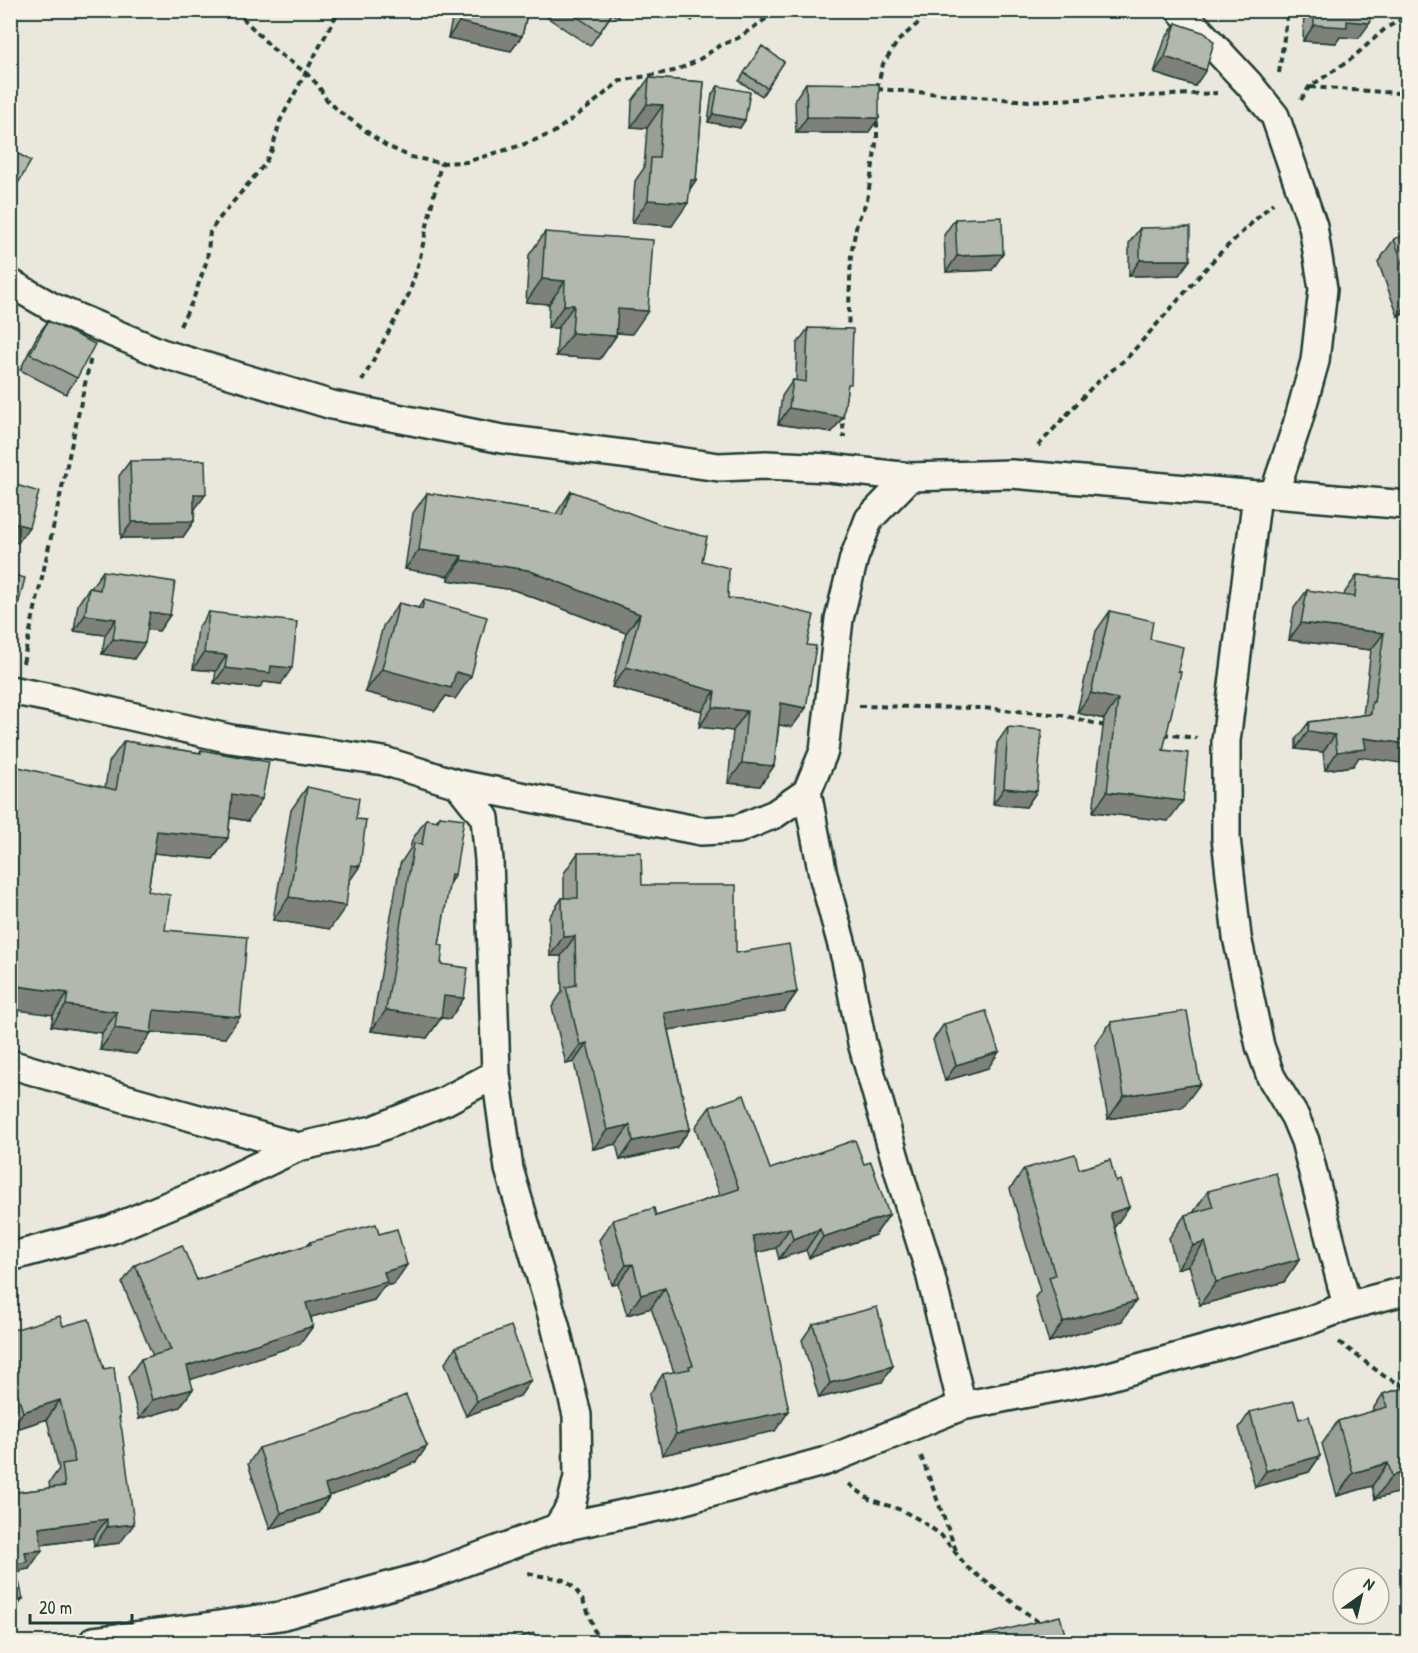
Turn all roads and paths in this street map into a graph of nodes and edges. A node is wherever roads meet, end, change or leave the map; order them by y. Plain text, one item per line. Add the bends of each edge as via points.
1 (235, 10) edge
2 (339, 10) edge
3 (791, 10) edge
4 (933, 10) edge
5 (1180, 10) edge
6 (1288, 10) edge
7 (1407, 16) edge
8 (306, 73) junction
9 (1249, 84) junction
10 (1310, 87) junction
11 (1407, 90) edge
12 (877, 113) edge
13 (1278, 123) junction
14 (441, 163) junction
15 (1296, 179) junction
16 (10, 284) edge
17 (98, 327) junction
18 (848, 338) edge
19 (160, 354) junction
20 (843, 407) edge
21 (348, 408) junction
22 (830, 468) junction
23 (1012, 474) junction
24 (910, 477) junction
25 (1265, 494) junction
26 (1407, 505) edge
27 (14, 691) edge
28 (829, 706) junction
29 (1108, 726) dead end
30 (1155, 733) edge
31 (1226, 741) junction
32 (458, 784) junction
33 (807, 792) junction
34 (10, 1064) edge
35 (496, 1074) junction
36 (298, 1147) junction
37 (10, 1257) edge
38 (1407, 1290) edge
39 (1347, 1306) junction
40 (1311, 1320) junction
41 (1407, 1388) edge
42 (962, 1406) junction
43 (910, 1427) junction
44 (820, 1463) junction
45 (557, 1528) junction
46 (486, 1554) junction
47 (958, 1556) junction
48 (1046, 1628) edge
49 (88, 1642) edge
50 (597, 1642) edge

1 - 8 path via 273,49
2 - 8 path
3 - 14 path via 767,18 738,38 674,71 620,81 553,133 466,162
4 - 9 path via 898,41 883,64 877,89 1029,101 1212,94
5 - 9 street
6 - 13 path
7 - 10 path
8 - 14 path via 340,112 385,145 411,157
8 - 19 path via 280,121 264,165 210,232 207,260 193,300
9 - 13 street
10 - 11 path via 1397,93
10 - 13 path
12 - 18 path via 867,200 857,223 851,254
13 - 15 street
14 - 21 path via 409,294
15 - 23 path via 1217,256 1127,358 1095,385
15 - 25 street via 1313,226 1323,289 1315,361 1298,425
16 - 17 street
17 - 19 street
17 - 27 path
19 - 21 street
20 - 22 path via 844,444
21 - 22 street via 502,439 718,467
22 - 24 street
23 - 24 street
23 - 25 street
24 - 28 street via 869,519 854,558 839,619
25 - 26 street
25 - 31 street
27 - 32 street via 231,740 384,762
28 - 29 path via 981,708 1062,715
28 - 33 street via 824,752
30 - 31 path
31 - 39 street via 1226,838 1237,937 1248,991 1271,1077 1305,1141
32 - 33 street via 701,831 738,829 775,814
32 - 35 street via 486,818
33 - 42 street via 862,1042 929,1269
34 - 36 street
35 - 36 street via 445,1101 373,1130
35 - 45 street via 509,1169 577,1415 578,1477 571,1506
36 - 37 street via 110,1230
38 - 39 street
39 - 40 street
40 - 41 path via 1384,1376
40 - 42 street via 1099,1379
42 - 43 street
43 - 44 street
43 - 47 path
44 - 45 street via 666,1505
44 - 47 path via 869,1498 920,1520 941,1535
45 - 46 street
46 - 49 street via 429,1575 280,1616
46 - 50 path via 539,1577 560,1579 577,1590 593,1623
47 - 48 path

